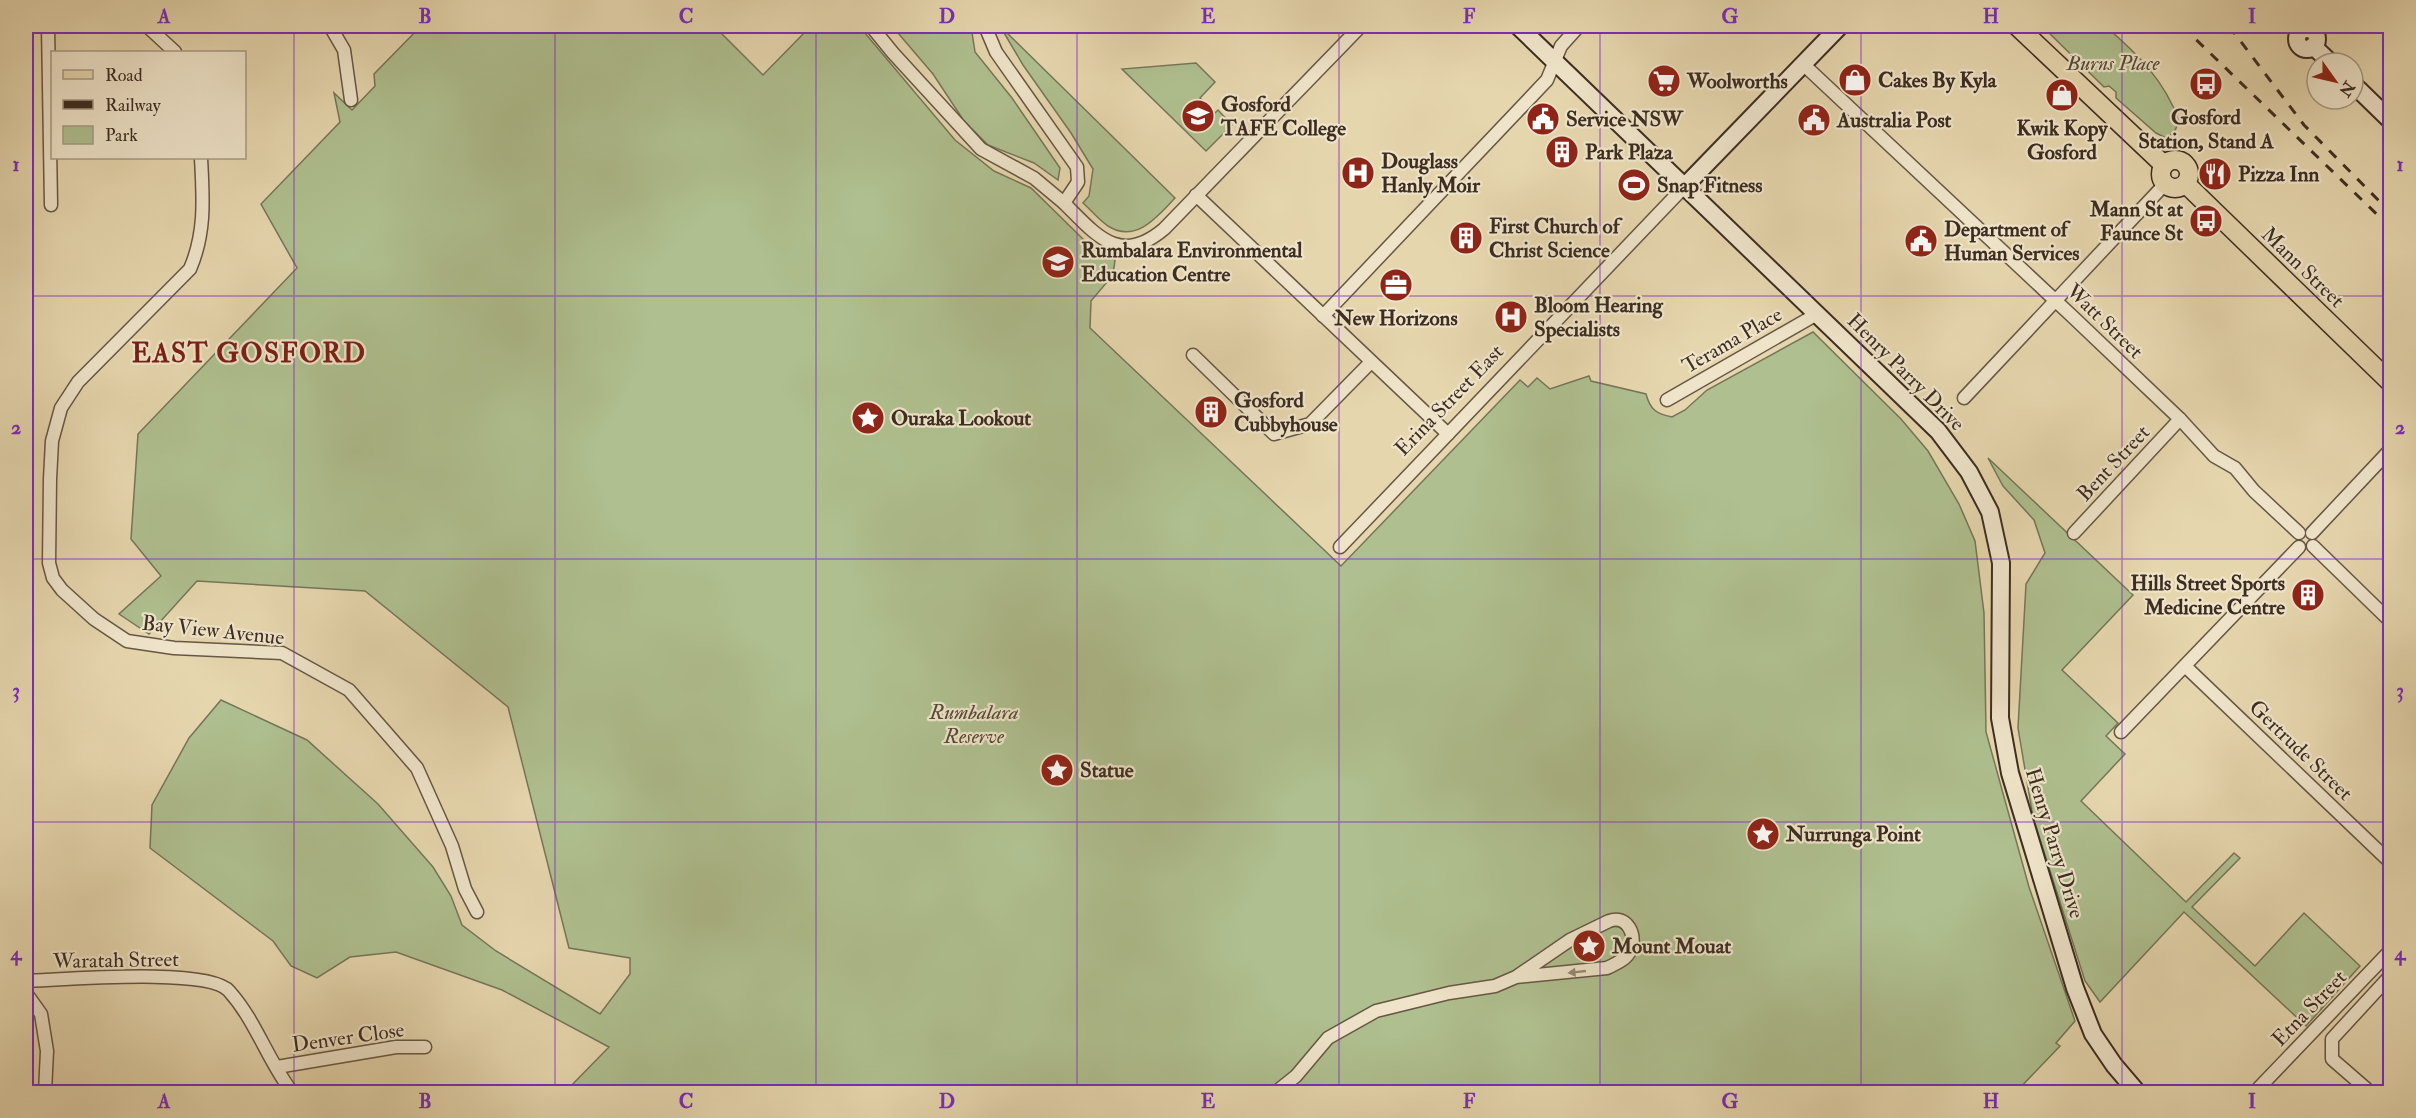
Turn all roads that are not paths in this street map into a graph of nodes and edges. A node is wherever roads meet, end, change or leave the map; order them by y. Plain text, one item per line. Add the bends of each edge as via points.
1 (48, 26) edge
2 (147, 26) edge
3 (330, 26) edge
4 (871, 26) edge
5 (985, 26) edge
6 (1361, 26) edge
7 (1518, 26) edge
8 (1579, 26) edge
9 (1840, 26) edge
10 (2017, 26) edge
11 (2307, 32) edge
12 (174, 51) edge
13 (2322, 51) edge
14 (1555, 60) junction
15 (1803, 64) junction
16 (2365, 95) edge
17 (351, 100) dead end
18 (2391, 120) edge
19 (201, 159) edge
20 (2164, 165) junction
21 (2165, 184) junction
22 (2186, 184) junction
23 (1685, 186) junction
24 (1196, 195) junction
25 (1064, 203) junction
26 (51, 205) dead end
27 (2056, 301) junction
28 (1817, 314) junction
29 (1323, 316) junction
30 (1193, 355) dead end
31 (1371, 362) junction
32 (2391, 382) edge
33 (1965, 398) dead end
34 (1667, 400) dead end
35 (2180, 419) junction
36 (1448, 434) junction
37 (2391, 450) edge
38 (2074, 533) dead end
39 (2305, 533) junction
40 (2313, 546) junction
41 (1340, 547) dead end
42 (2299, 547) junction
43 (2391, 621) edge
44 (2185, 666) junction
45 (2121, 732) dead end
46 (2391, 862) edge
47 (477, 912) dead end
48 (2391, 951) edge
49 (2391, 976) edge
50 (1516, 977) junction
51 (26, 981) edge
52 (26, 993) edge
53 (425, 1047) dead end
54 (277, 1067) junction
55 (45, 1092) edge
56 (292, 1092) edge
57 (1276, 1092) edge
58 (2137, 1092) edge
59 (2255, 1092) edge
60 (2370, 1092) edge

1 - 26 street
2 - 12 street
3 - 17 street via 344,50
4 - 25 street via 981,149 1034,178
5 - 25 street via 996,52 1077,167 1078,182
6 - 24 street
7 - 14 main road, Henry Parry Drive
8 - 14 street via 1564,41
9 - 15 main road, Erina Street East
10 - 20 main road
11 - 13 main road
14 - 23 main road, Henry Parry Drive
14 - 29 street via 1547,80
15 - 23 main road, Erina Street East
15 - 27 street, Watt Street
16 - 18 main road
19 - 47 street, Bay View Avenue via 199,248 190,269 78,382 61,408 52,441 50,479 49,563 53,578 94,619 127,640 174,648 282,653 350,690 417,768
20 - 21 main road via 2161,177
20 - 22 main road, Mann Street via 2177,160 2185,164 2189,171
21 - 22 main road via 2178,188
21 - 27 street
22 - 32 main road, Mann Street
23 - 28 main road, Henry Parry Drive
23 - 36 street, Erina Street East
24 - 25 street via 1153,238 1131,247 1102,239
24 - 29 street
27 - 33 street
27 - 35 street, Watt Street
28 - 34 street, Terama Place
28 - 58 main road, Henry Parry Drive via 1938,431 1969,472 1989,512 2001,563 2000,718 2010,773 2075,988 2093,1034
29 - 31 street
30 - 31 street via 1274,434 1310,424
31 - 36 street
35 - 38 street, Bent Street
35 - 39 street, Watt Street via 2214,456 2235,468 2254,491
36 - 41 street, Erina Street East
37 - 39 street
39 - 40 street via 2315,538
39 - 42 street via 2296,541
40 - 42 street
40 - 43 street
42 - 44 street
44 - 45 street
44 - 46 street, Gertrude Street
48 - 59 street, Etna Street
49 - 60 street via 2332,1039 2332,1059
50 -> 50 street via 1570,940 1609,921 1625,922 1630,927 1630,952 1607,968
50 - 57 street via 1495,986 1376,1011 1328,1038 1296,1076
51 - 54 street, Waratah Street via 172,977 228,988
52 - 55 street via 41,1014 47,1050
53 - 54 street, Denver Close via 396,1047
54 - 56 street, Waratah Street

